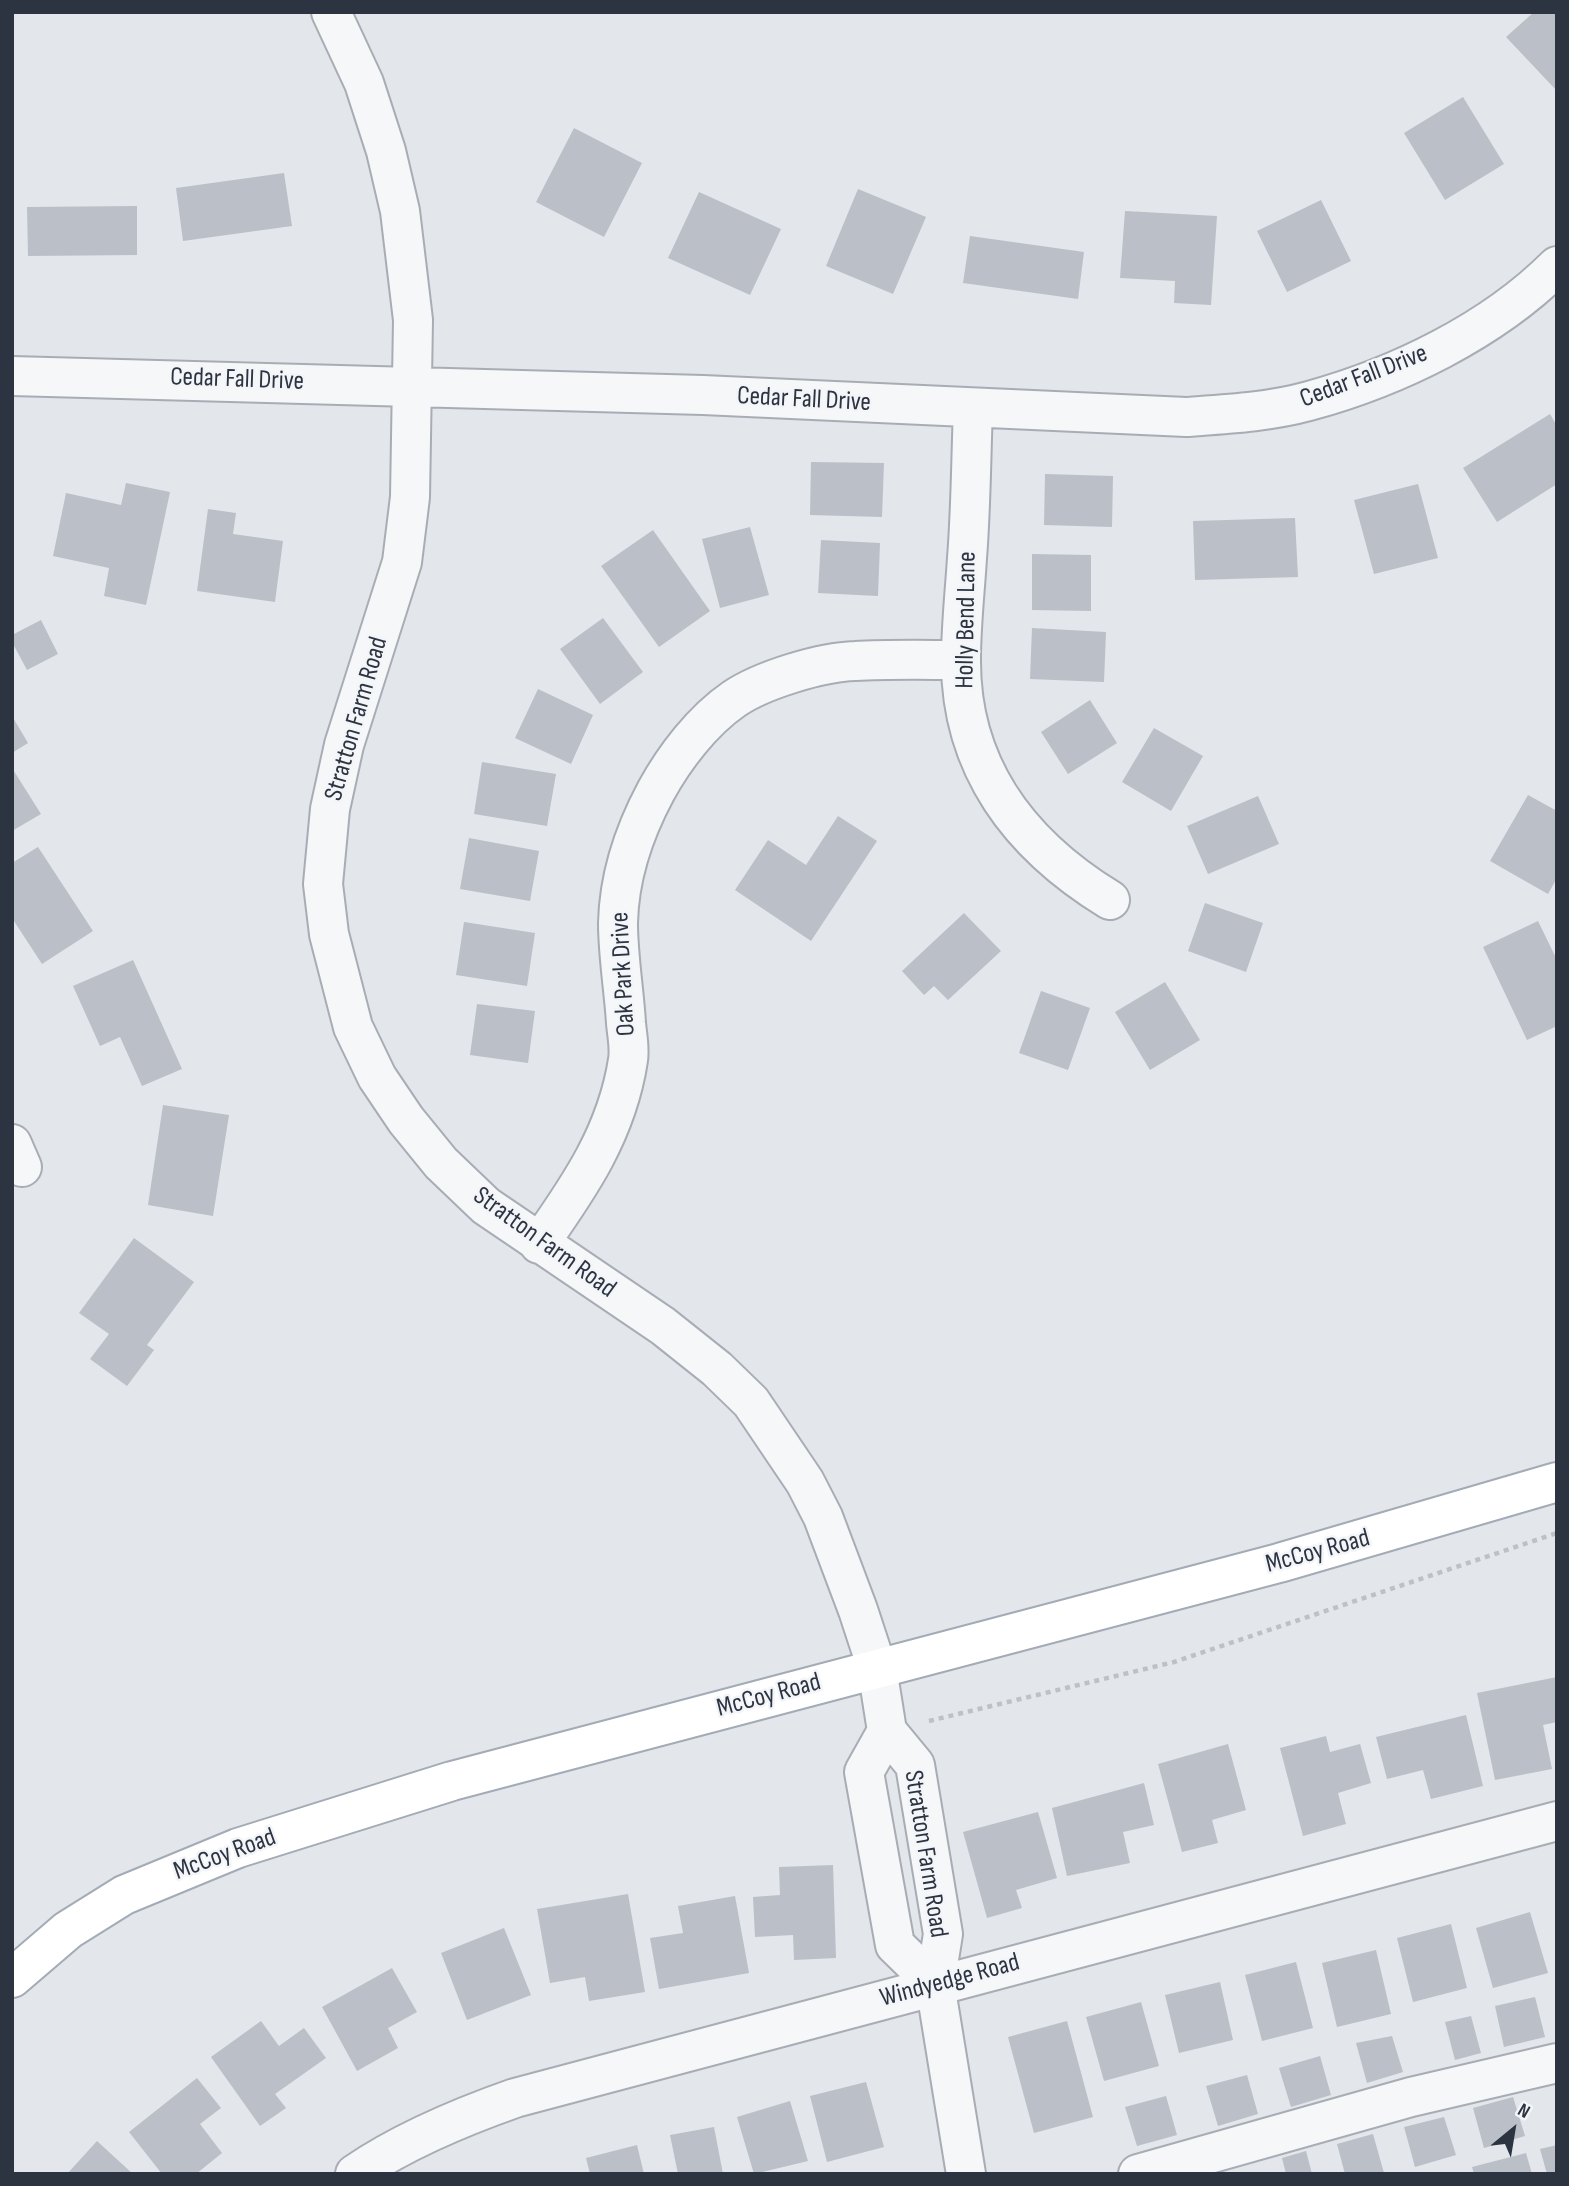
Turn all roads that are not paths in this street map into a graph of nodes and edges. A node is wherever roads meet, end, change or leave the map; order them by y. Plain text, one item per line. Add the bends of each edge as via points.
1 (331, 12) edge
2 (1557, 266) edge
3 (12, 376) edge
4 (413, 386) junction
5 (972, 409) junction
6 (961, 660) junction
7 (1110, 900) dead end
8 (539, 1244) junction
9 (1557, 1482) edge
10 (877, 1668) junction
11 (887, 1731) junction
12 (1557, 1821) edge
13 (12, 1978) edge
14 (935, 1984) junction
15 (1557, 2063) edge
16 (355, 2174) edge
17 (966, 2174) edge
18 (1138, 2174) edge

1 - 4 street, Stratton Farm Road via 364,83 400,211 411,283
2 - 5 street, Cedar Fall Drive via 1496,317 1437,349 1367,382 1308,401 1247,413 1186,417
3 - 4 street, Cedar Fall Drive
4 - 5 street, Cedar Fall Drive
4 - 8 street, Stratton Farm Road via 410,497 401,562 344,745 330,809 323,884 329,934 353,1027 405,1120 486,1206
5 - 6 street, Holly Bend Lane
6 - 7 street, Holly Bend Lane via 965,706 990,784 1014,820 1055,862
6 - 8 street, Oak Park Drive via 852,661 803,671 760,687 734,699 692,739 668,770 638,825 624,871 618,922 629,1057 621,1094 606,1140 585,1179
8 - 10 street, Stratton Farm Road via 663,1326 717,1368 751,1402 781,1441 823,1517
9 - 10 main road, McCoy Road via 1293,1560
10 - 11 street, Stratton Farm Road
10 - 13 main road, McCoy Road via 452,1780 238,1847 124,1895 68,1930
11 - 14 street, Stratton Farm Road via 915,1765 918,1777 943,1934
11 - 14 street, Stratton Farm Road via 864,1772 895,1945
12 - 14 street, Windyedge Road
14 - 16 street, Windyedge Road via 515,2098 473,2112
14 - 17 street, Stratton Farm Road
15 - 18 street via 1410,2097

